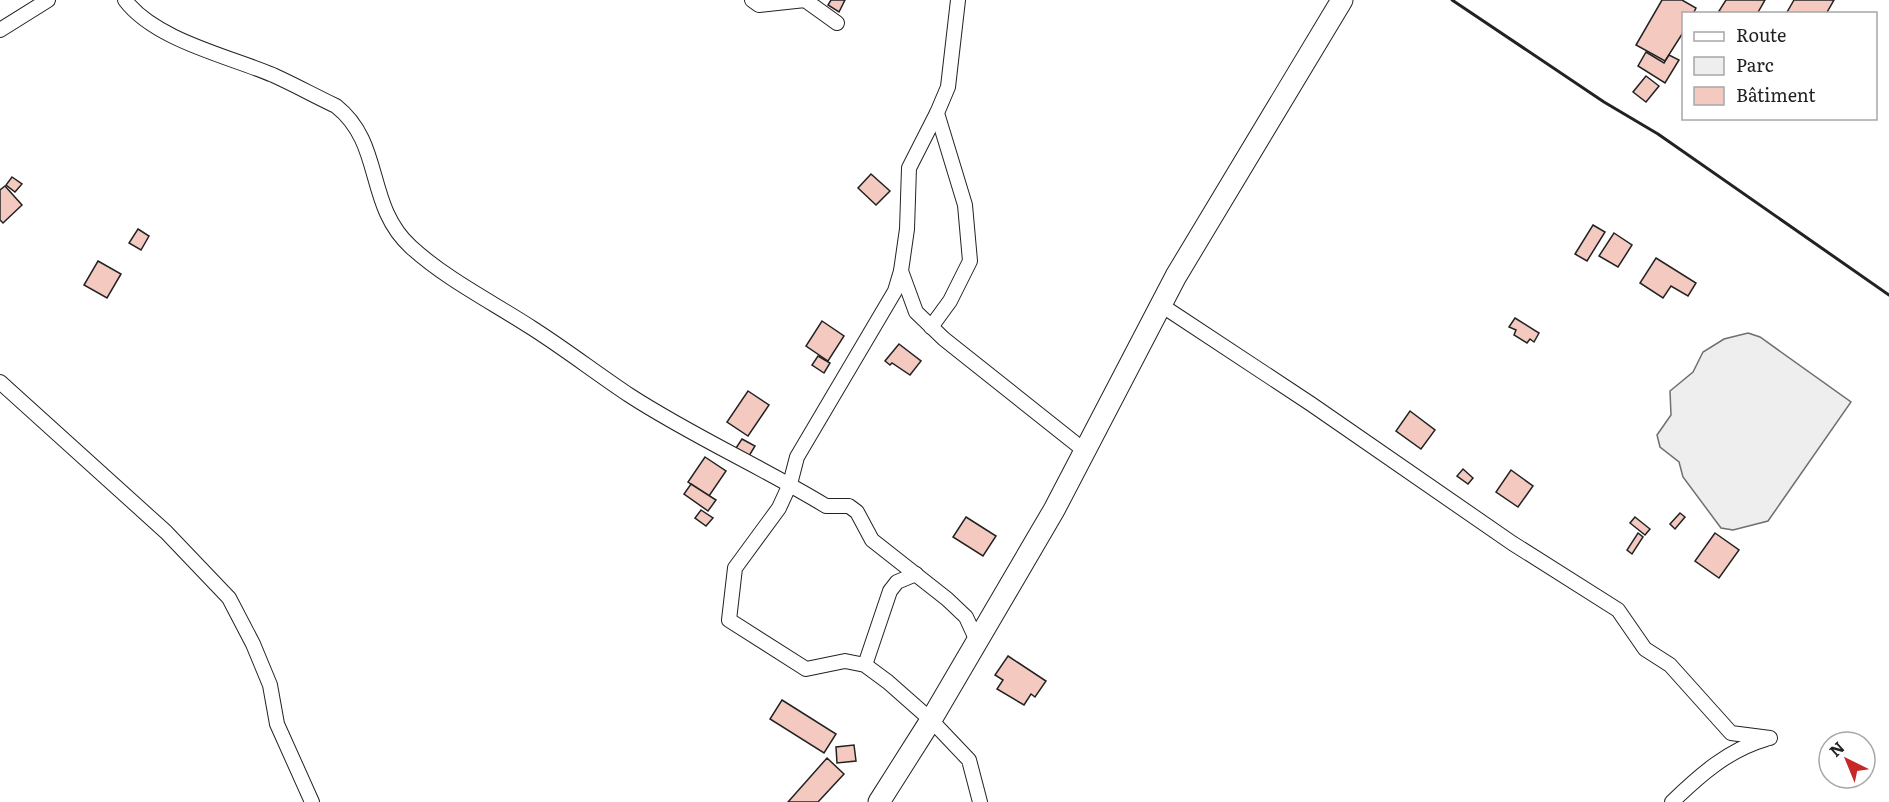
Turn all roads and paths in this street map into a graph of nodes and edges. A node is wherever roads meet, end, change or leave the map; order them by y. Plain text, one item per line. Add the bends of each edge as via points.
1 (20, 0) edge
2 (48, 0) edge
3 (125, 0) edge
4 (752, 0) edge
5 (958, 0) edge
6 (1342, 0) edge
7 (33, 8) junction
8 (837, 23) dead end
9 (0, 30) edge
10 (937, 113) junction
11 (901, 271) junction
12 (1161, 305) junction
13 (931, 327) junction
14 (0, 382) edge
15 (1085, 451) junction
16 (790, 484) junction
17 (916, 574) junction
18 (977, 641) junction
19 (865, 665) junction
20 (932, 720) junction
21 (312, 802) edge
22 (879, 802) edge
23 (980, 802) edge
24 (1672, 802) edge

1 - 7 street
2 - 7 street
3 - 16 street via 135,13 170,34 336,106 367,146 375,187 390,222 410,246 629,395
4 - 8 street via 759,5 805,0
5 - 10 street via 948,87
6 - 12 main road
7 - 9 street
10 - 11 street via 909,168 908,229
10 - 13 street via 965,205 970,261 950,301
11 - 13 street via 916,312
11 - 16 street via 895,291 797,457
12 - 15 main road
12 - 24 street via 1512,543 1618,610 1645,650 1670,665 1731,733 1770,738 1752,743 1710,767
13 - 15 street
14 - 21 street via 166,532 229,598 270,685 277,724
15 - 18 main road
16 - 17 street via 826,506 849,506 857,512 872,540
16 - 19 street via 779,507 735,568 729,620 806,669 845,661
17 - 18 street via 966,617
17 - 19 street via 897,582 890,591
18 - 20 main road
19 - 20 street
20 - 22 main road
20 - 23 street via 969,760

